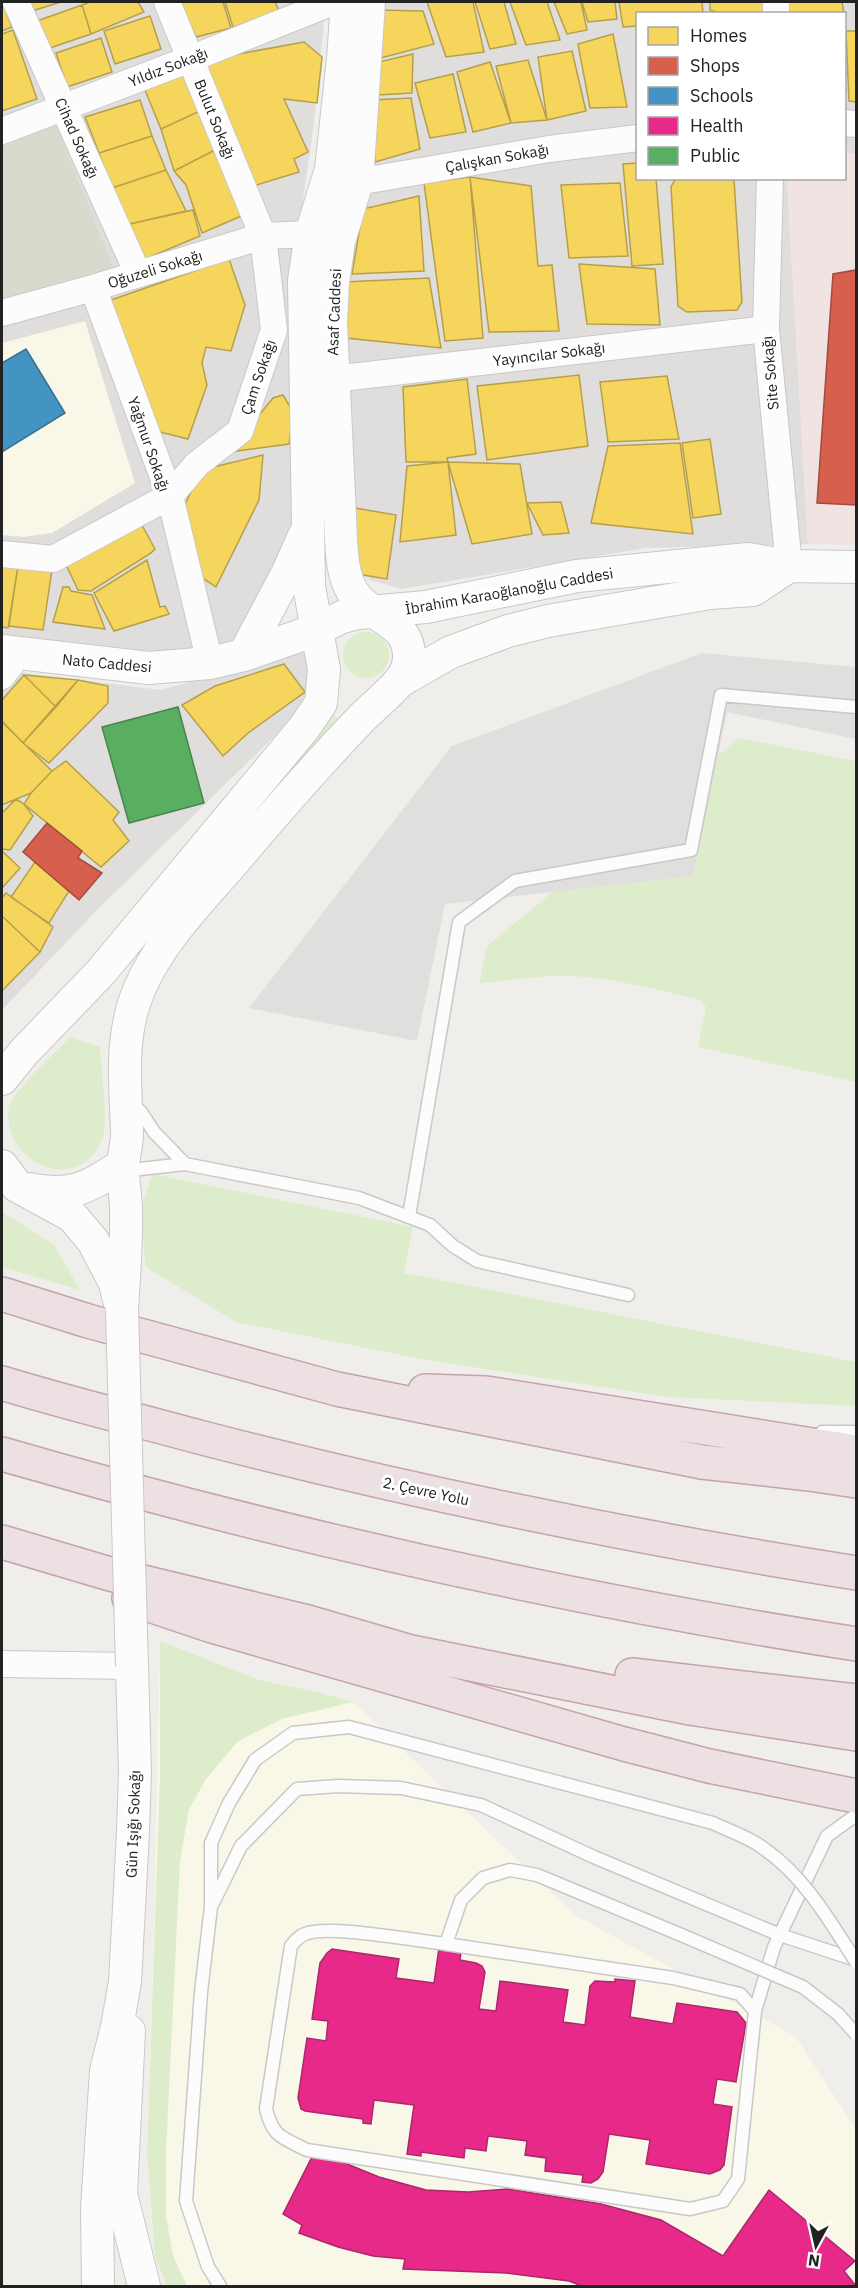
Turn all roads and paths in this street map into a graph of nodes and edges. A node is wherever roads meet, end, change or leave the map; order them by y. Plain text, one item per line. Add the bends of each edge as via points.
1 (16, 2) edge
2 (167, 2) edge
3 (333, 2) edge
4 (346, 2) edge
5 (369, 2) edge
6 (288, 10) edge
7 (190, 59) junction
8 (63, 107) junction
9 (2, 131) edge
10 (636, 138) edge
11 (770, 180) edge
12 (357, 182) junction
13 (311, 234) junction
14 (263, 236) junction
15 (138, 274) junction
16 (93, 288) junction
17 (2, 313) edge
18 (765, 329) junction
19 (333, 379) junction
20 (170, 496) junction
21 (307, 530) junction
22 (2, 554) edge
23 (789, 566) junction
24 (856, 567) edge
25 (375, 612) junction
26 (316, 630) junction
27 (244, 655) junction
28 (7, 660) edge
29 (210, 663) junction
30 (400, 681) junction
31 (856, 707) edge
32 (2, 1079) edge
33 (124, 1097) junction
34 (185, 1164) junction
35 (123, 1165) junction
36 (7, 1177) edge
37 (409, 1216) junction
38 (2, 1294) edge
39 (628, 1295) dead end
40 (122, 1310) junction
41 (2, 1383) edge
42 (337, 1389) junction
43 (856, 1432) edge
44 (758, 1437) junction
45 (856, 1452) edge
46 (2, 1455) edge
47 (702, 1462) junction
48 (856, 1481) edge
49 (856, 1501) edge
50 (2, 1542) edge
51 (36, 1552) junction
52 (856, 1573) edge
53 (308, 1623) junction
54 (856, 1644) edge
55 (2, 1664) edge
56 (132, 1666) junction
57 (856, 1701) edge
58 (856, 1734) edge
59 (856, 1796) edge
60 (856, 1815) edge
61 (211, 1907) junction
62 (780, 1935) junction
63 (446, 1944) junction
64 (856, 1961) edge
65 (125, 1982) junction
66 (755, 2012) junction
67 (856, 2034) edge
68 (98, 2286) edge
69 (144, 2286) edge
70 (220, 2286) edge

1 - 8 street, Cihad Sokağı
2 - 7 street, Bulut Sokağı
3 - 6 street, Yıldız Sokağı
4 - 13 street, Asaf Caddesi via 331,170
5 - 12 street, Asaf Caddesi
6 - 7 street, Yıldız Sokağı
7 - 8 street, Yıldız Sokağı
7 - 14 street, Bulut Sokağı
8 - 9 street, Yıldız Sokağı
8 - 15 street, Cihad Sokağı
10 - 12 street, Çalışkan Sokağı
11 - 18 street, Site Sokağı
12 - 19 street, Asaf Caddesi via 339,241 333,283
13 - 14 street, Oğuzeli Sokağı
13 - 21 street, Asaf Caddesi via 304,281
14 - 15 street, Oğuzeli Sokağı
14 - 20 street, Çam Sokağı via 274,330 240,431 197,464
15 - 16 street, Oğuzeli Sokağı
16 - 17 street, Oğuzeli Sokağı
16 - 20 street, Yağmur Sokağı
18 - 19 street, Yayıncılar Sokağı
18 - 23 street, Site Sokağı
19 - 25 street, Asaf Caddesi via 344,571 353,593
20 - 22 street, Yağmur Sokağı via 53,559
20 - 29 street
21 - 26 street, Asaf Caddesi via 309,586
21 - 27 street
23 - 24 street, İbrahim Karaoğlanoğlu Caddesi
23 - 25 street, İbrahim Karaoğlanoğlu Caddesi via 748,559 577,576 426,607
23 - 30 street via 753,590 710,593 508,631 451,652
25 - 26 street, İbrahim Karaoğlanoğlu Caddesi via 342,617
25 - 30 street, Asaf Caddesi via 401,631 407,644 409,658
26 - 27 street, Nato Caddesi
26 - 32 street, Asaf Caddesi via 324,669 323,686 321,703 309,722 101,972
27 - 29 street, Nato Caddesi
28 - 29 street, Nato Caddesi via 148,668
30 - 33 street via 289,797 177,927 153,961 129,1021
31 - 37 lane via 721,695 691,850 515,881 459,922
33 - 34 lane
33 - 35 street via 127,1130
34 - 35 lane via 140,1168
34 - 37 lane via 359,1198
35 - 36 street via 81,1189 58,1192
35 - 40 street via 127,1229
36 - 40 street via 72,1216 93,1241 115,1283
37 - 39 lane via 430,1225 477,1261
38 - 42 highway
40 - 56 street, Gün Işığı Sokağı, bridge
41 - 52 highway, 2. Çevre Yolu via 281,1458 436,1494
42 - 44 highway via 486,1393
42 - 47 highway
43 - 44 lane
44 - 45 highway
46 - 54 highway via 224,1516 422,1563
47 - 48 highway
47 - 49 highway via 773,1485
50 - 51 highway
51 - 53 highway
51 - 59 highway via 77,1576 179,1616 624,1744
53 - 57 highway via 417,1637 669,1681
53 - 58 highway via 411,1652 589,1689
55 - 56 street
56 - 65 street, Gün Işığı Sokağı via 135,1772
60 - 62 lane via 827,1836
61 - 62 lane via 241,1846 297,1789 401,1788 481,1805
61 - 64 lane, bridge via 211,1844 229,1803 255,1760 293,1733 349,1727 713,1823 763,1847 796,1876
61 - 70 lane via 186,2201 208,2267
62 - 64 lane
62 - 66 lane
63 - 66 lane via 673,1977 740,1994
63 - 66 lane via 326,1930 305,1933 296,1940 291,1946 266,2109 270,2127 307,2150 690,2209 723,2201 738,2179
63 - 67 lane, bridge via 461,1900 483,1878 510,1870 537,1875 803,1987 838,2014
65 - 68 street, Gün Işığı Sokağı via 106,2071 97,2208
65 - 69 street, Gün Işığı Sokağı via 129,2041 121,2194

